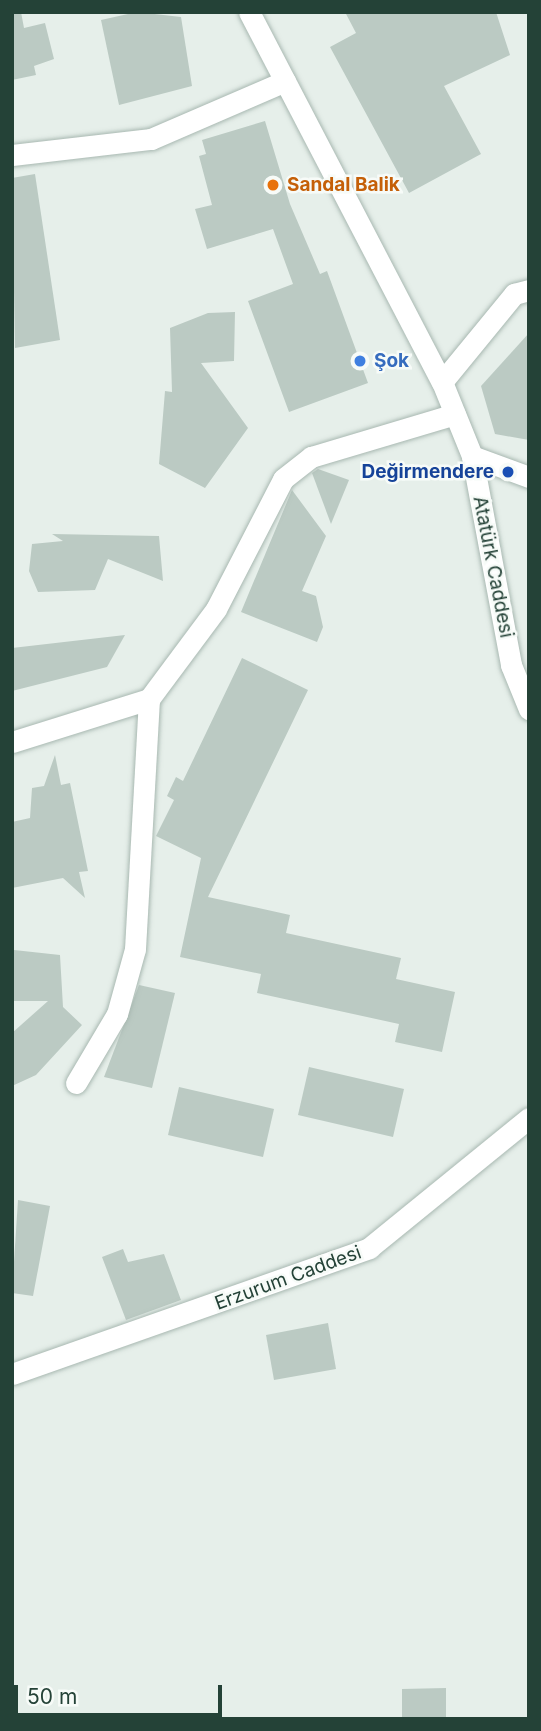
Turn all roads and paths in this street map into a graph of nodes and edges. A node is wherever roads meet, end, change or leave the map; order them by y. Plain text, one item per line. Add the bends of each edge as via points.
1 (252, 13) edge
2 (285, 81) junction
3 (12, 155) edge
4 (529, 289) edge
5 (442, 382) junction
6 (455, 414) junction
7 (472, 456) junction
8 (529, 477) edge
9 (149, 699) junction
10 (529, 709) edge
11 (12, 742) edge
12 (76, 1083) dead end
13 (529, 1118) edge
14 (12, 1374) edge

1 - 2 street, Atatürk Caddesi
2 - 3 street via 151,139
2 - 5 street, Atatürk Caddesi
4 - 5 street via 514,294
5 - 6 street, Atatürk Caddesi
6 - 7 street, Atatürk Caddesi
6 - 9 street via 311,457 283,479 216,609
7 - 8 street
7 - 10 street, Atatürk Caddesi via 511,665
9 - 11 street
9 - 12 street via 135,949 117,1014
13 - 14 street, Erzurum Caddesi via 369,1248

